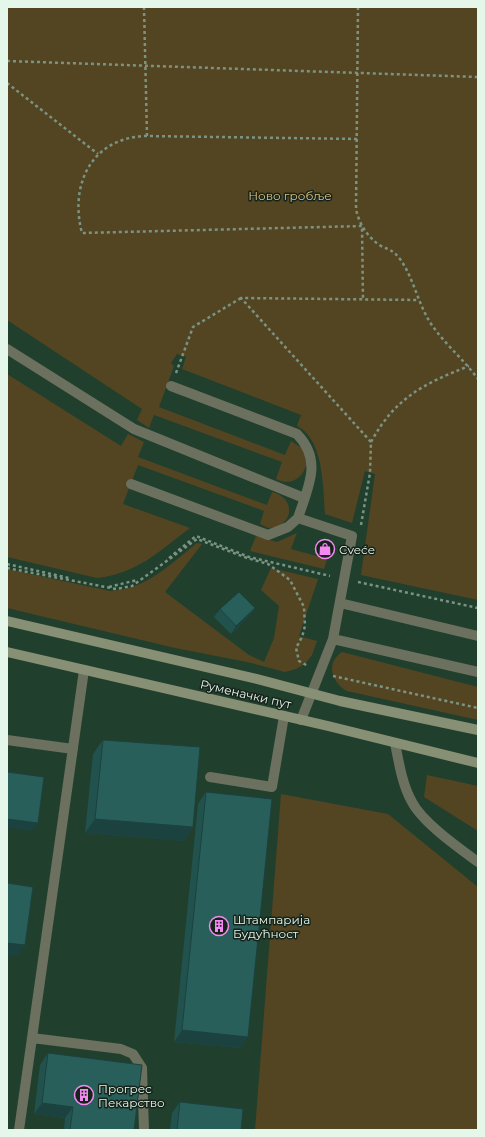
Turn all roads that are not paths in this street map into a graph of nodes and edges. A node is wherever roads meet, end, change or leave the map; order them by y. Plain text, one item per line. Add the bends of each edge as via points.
1 (7, 349) edge
2 (170, 386) road end
3 (131, 484) dead end
4 (304, 498) junction
5 (298, 518) junction
6 (340, 603) junction
7 (7, 621) edge
8 (478, 636) edge
9 (333, 639) junction
10 (7, 652) edge
11 (84, 670) junction
12 (478, 672) edge
13 (310, 693) junction
14 (284, 716) junction
15 (300, 720) junction
16 (478, 730) edge
17 (7, 740) edge
18 (395, 743) junction
19 (73, 749) junction
20 (478, 763) edge
21 (210, 777) dead end
22 (478, 862) edge
23 (32, 1038) junction
24 (19, 1130) edge
25 (144, 1130) edge

1 - 4 lane via 134,429
2 - 4 lane via 297,434 306,445 312,465 311,480
3 - 5 lane via 268,535 288,527
4 - 5 lane
5 - 6 lane via 352,536
6 - 8 lane
6 - 9 lane
7 - 13 main road, Руменачки пут
9 - 12 lane
9 - 13 lane
10 - 11 main road, Руменачки пут
11 - 14 main road, Руменачки пут
11 - 19 lane
13 - 15 lane
13 - 16 main road, Руменачки пут
14 - 15 main road, Руменачки пут
14 - 21 lane via 272,787
15 - 18 main road, Руменачки пут
17 - 19 lane
18 - 20 main road, Руменачки пут
18 - 22 lane via 403,782 412,803 438,831
19 - 23 lane
23 - 24 lane
23 - 25 lane via 121,1049 133,1054 142,1068

